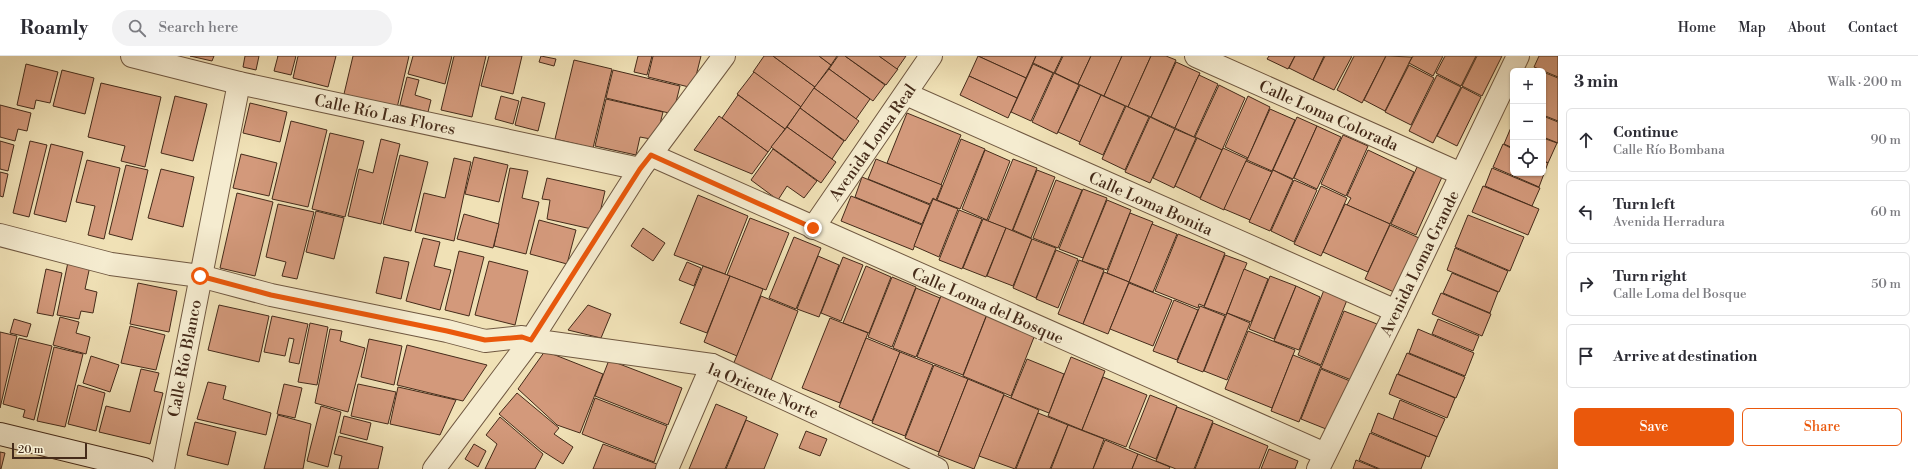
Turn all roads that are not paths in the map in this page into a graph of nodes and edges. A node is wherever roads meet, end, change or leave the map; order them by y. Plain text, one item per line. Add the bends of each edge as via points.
1 (132, 56) edge
2 (724, 56) edge
3 (930, 56) edge
4 (1196, 56) edge
5 (1518, 56) edge
6 (238, 83) junction
7 (906, 94) junction
8 (645, 162) junction
9 (1462, 174) junction
10 (813, 228) junction
11 (0, 235) edge
12 (200, 276) junction
13 (1396, 311) junction
14 (531, 340) junction
15 (712, 365) junction
16 (0, 434) edge
17 (1321, 462) edge
18 (144, 469) edge
19 (163, 469) edge
20 (434, 469) edge
21 (667, 469) edge
22 (937, 469) edge

1 - 6 street, Calle Río Las Flores
2 - 8 street
3 - 7 street, Avenida Loma Real
4 - 9 street, Calle Loma Colorada
5 - 9 street, Avenida Loma Grande
6 - 8 street, Calle Río Las Flores
6 - 12 street, Calle Río Blanco
7 - 10 street, Avenida Loma Real
7 - 13 street, Calle Loma Bonita
8 - 10 street, Calle Loma del Bosque
8 - 14 street
9 - 13 street, Avenida Loma Grande
10 - 17 street, Calle Loma del Bosque
11 - 12 street, 1a Oriente Norte via 111,264
12 - 14 street, 1a Oriente Norte via 271,295 485,340 522,337
12 - 19 street, Calle Río Blanco
13 - 17 street, Avenida Loma Grande
14 - 15 street, 1a Oriente Norte
14 - 20 street
15 - 21 street
15 - 22 street, 1a Oriente Norte
16 - 18 street

